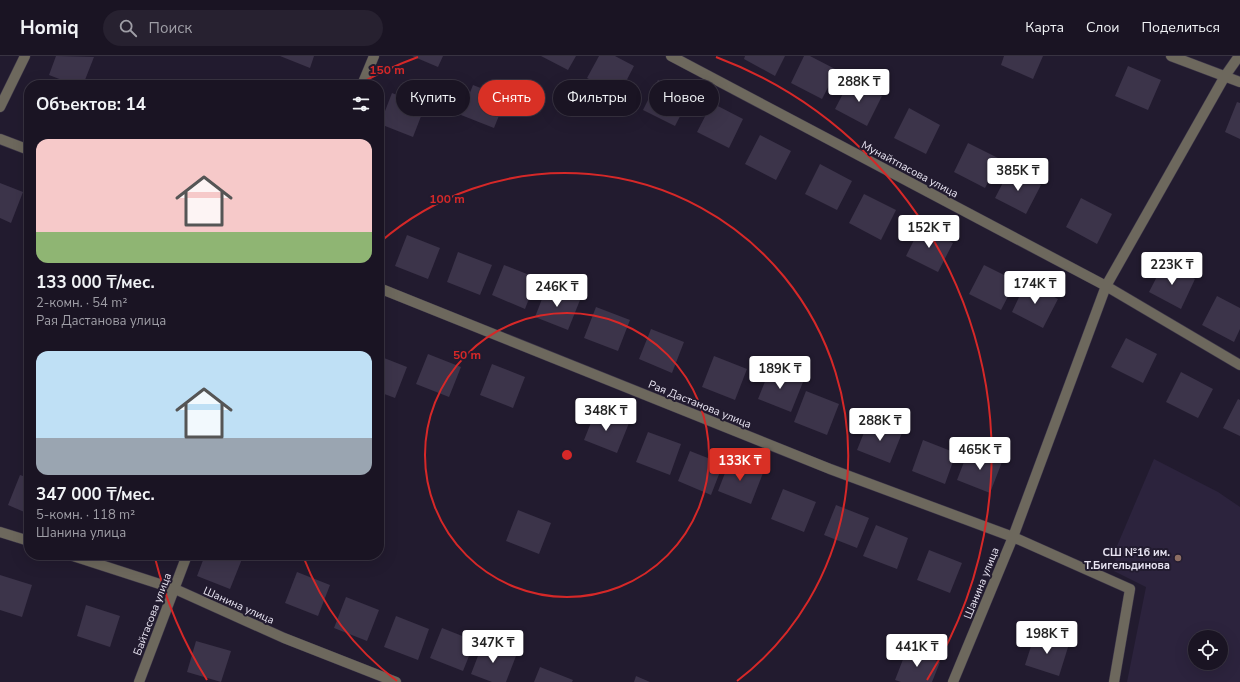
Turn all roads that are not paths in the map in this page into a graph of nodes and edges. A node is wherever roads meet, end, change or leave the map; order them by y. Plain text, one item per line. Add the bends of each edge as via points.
1 (25, 56) edge
2 (374, 56) edge
3 (671, 56) edge
4 (1170, 56) edge
5 (1239, 56) edge
6 (1225, 76) junction
7 (364, 80) edge
8 (1240, 82) edge
9 (0, 107) edge
10 (0, 139) edge
11 (24, 148) edge
12 (1106, 286) junction
13 (384, 290) edge
14 (1240, 364) edge
15 (0, 532) edge
16 (1013, 537) junction
17 (24, 540) edge
18 (85, 560) edge
19 (185, 560) edge
20 (175, 589) junction
21 (139, 682) edge
22 (396, 682) edge
23 (953, 682) edge
24 (1114, 682) edge

1 - 9 street
2 - 7 street
3 - 12 street, Мунайтпасова улица
4 - 6 street
5 - 6 street, Шанина улица
6 - 8 street
6 - 12 street, Шанина улица
10 - 11 street
12 - 14 street, Мунайтпасова улица
12 - 16 street, Шанина улица
13 - 16 street, Рая Дастанова улица via 830,469
15 - 17 street
16 - 23 street, Шанина улица
16 - 24 street, Рая Дастанова улица via 1130,590
18 - 20 street, Шанина улица
19 - 20 street, Байтасова улица
20 - 21 street, Байтасова улица
20 - 22 street, Шанина улица via 284,638

